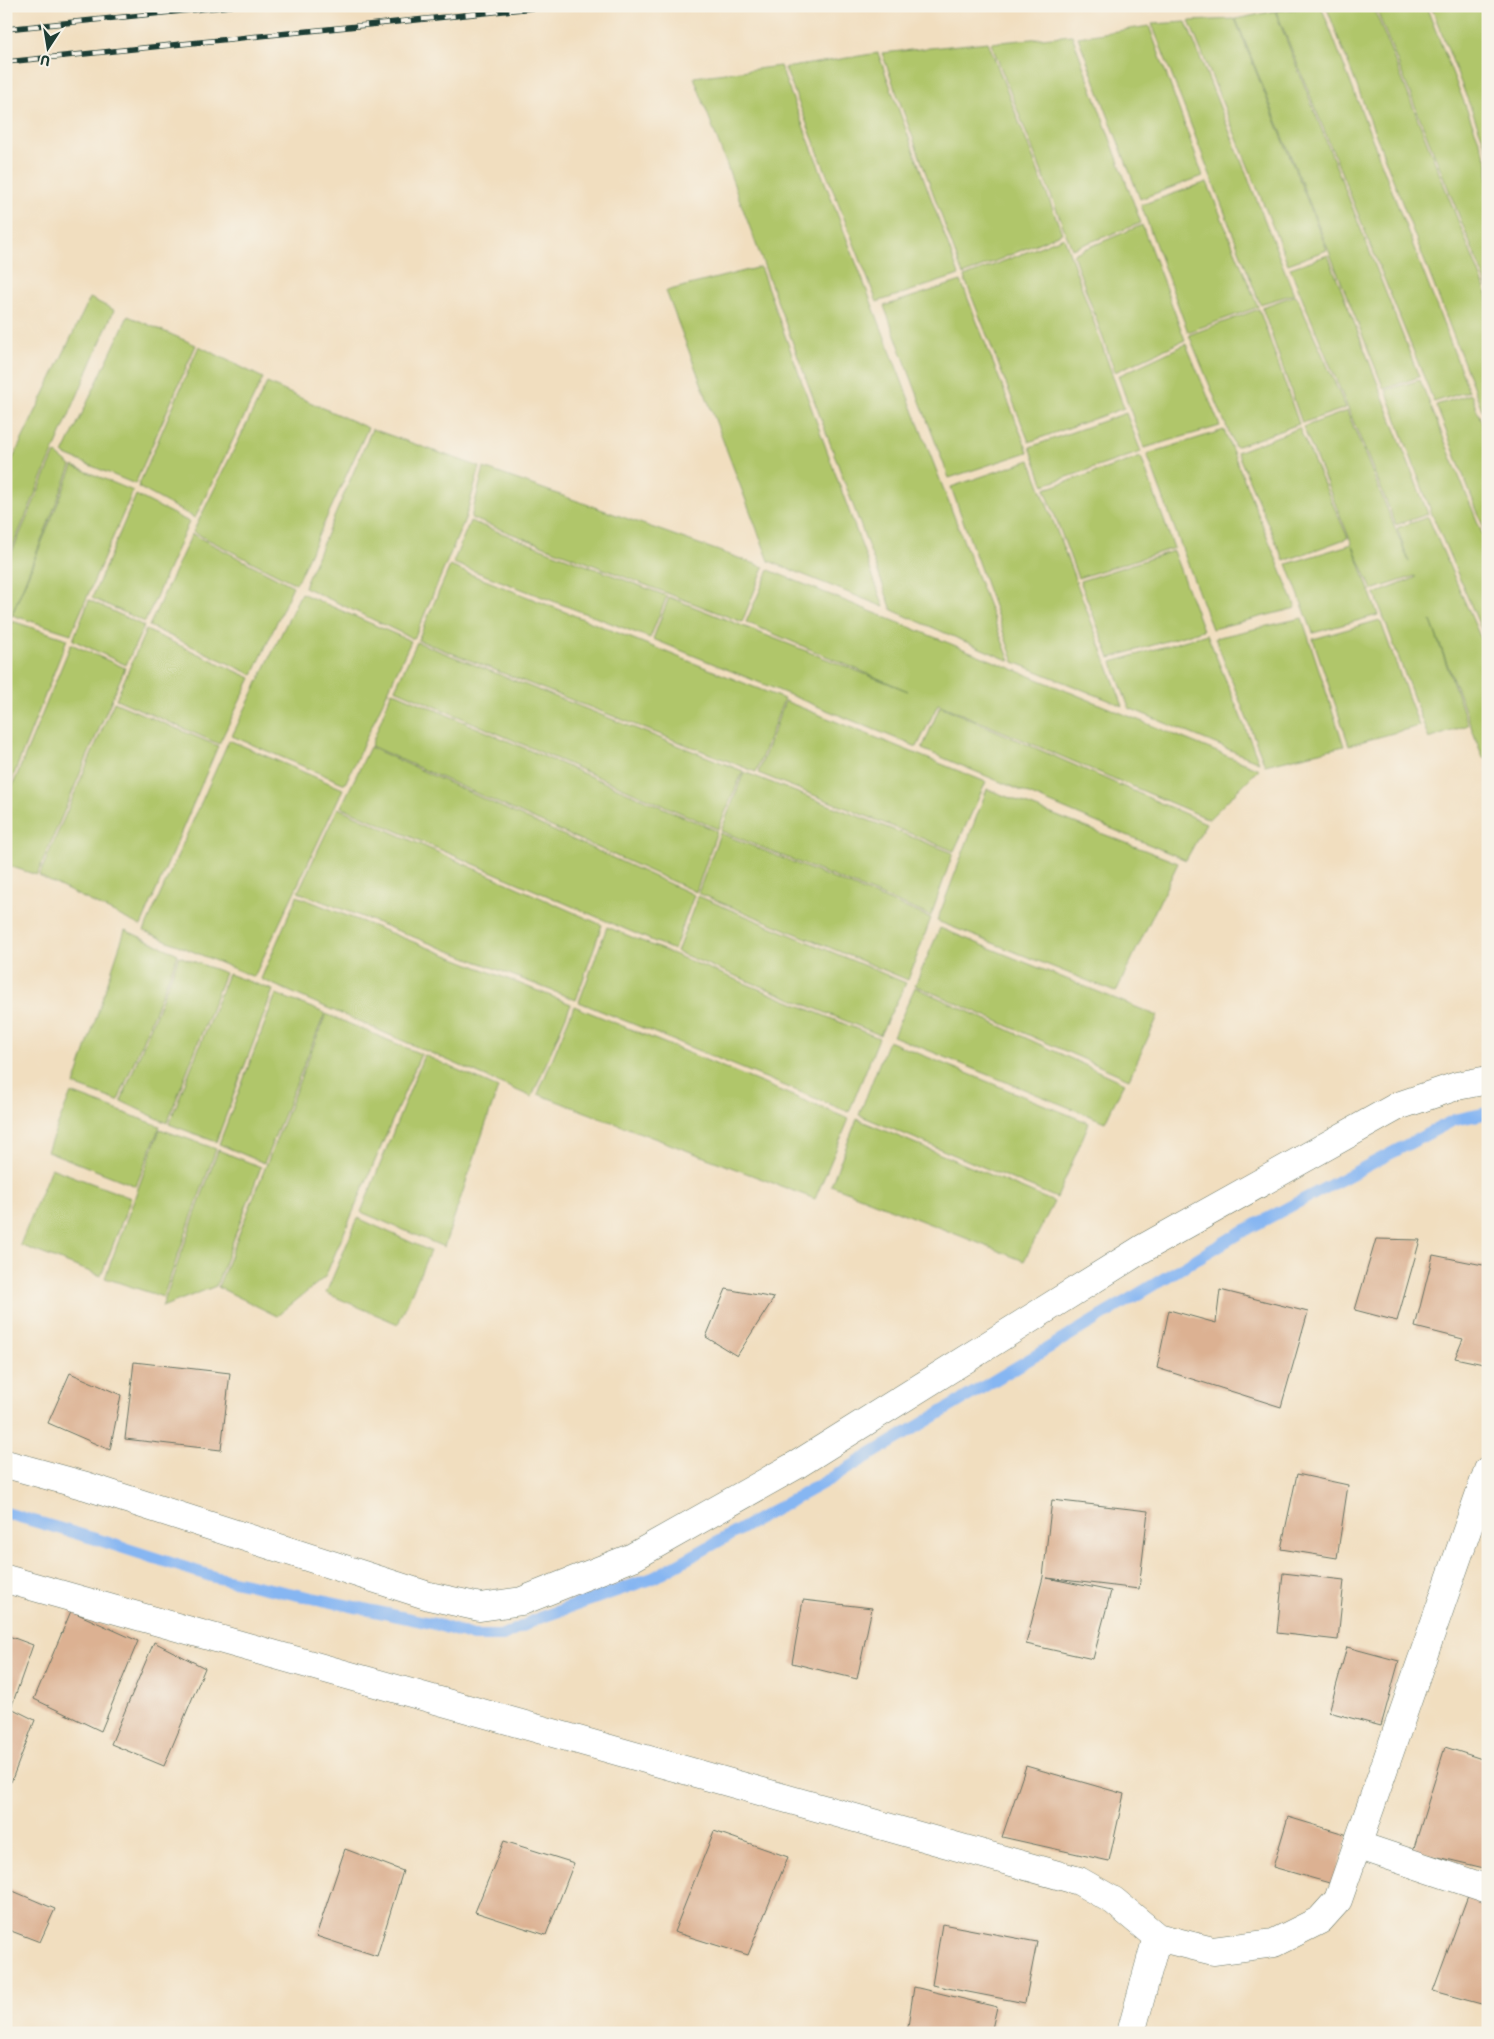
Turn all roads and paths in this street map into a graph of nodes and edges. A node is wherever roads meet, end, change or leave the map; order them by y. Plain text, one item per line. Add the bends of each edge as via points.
1 (1488, 1080) edge
2 (6, 1464) edge
3 (1488, 1470) edge
4 (6, 1579) edge
5 (1357, 1845) junction
6 (1488, 1888) edge
7 (1157, 1937) junction
8 (1131, 2033) edge

1 - 2 street via 1457,1086 1398,1106 1142,1249 798,1464 632,1557 522,1601 480,1607 429,1596 86,1486
3 - 5 street
4 - 7 street via 1079,1881 1114,1901
5 - 6 street
5 - 7 street via 1338,1900 1320,1920 1274,1942 1213,1951
7 - 8 street

